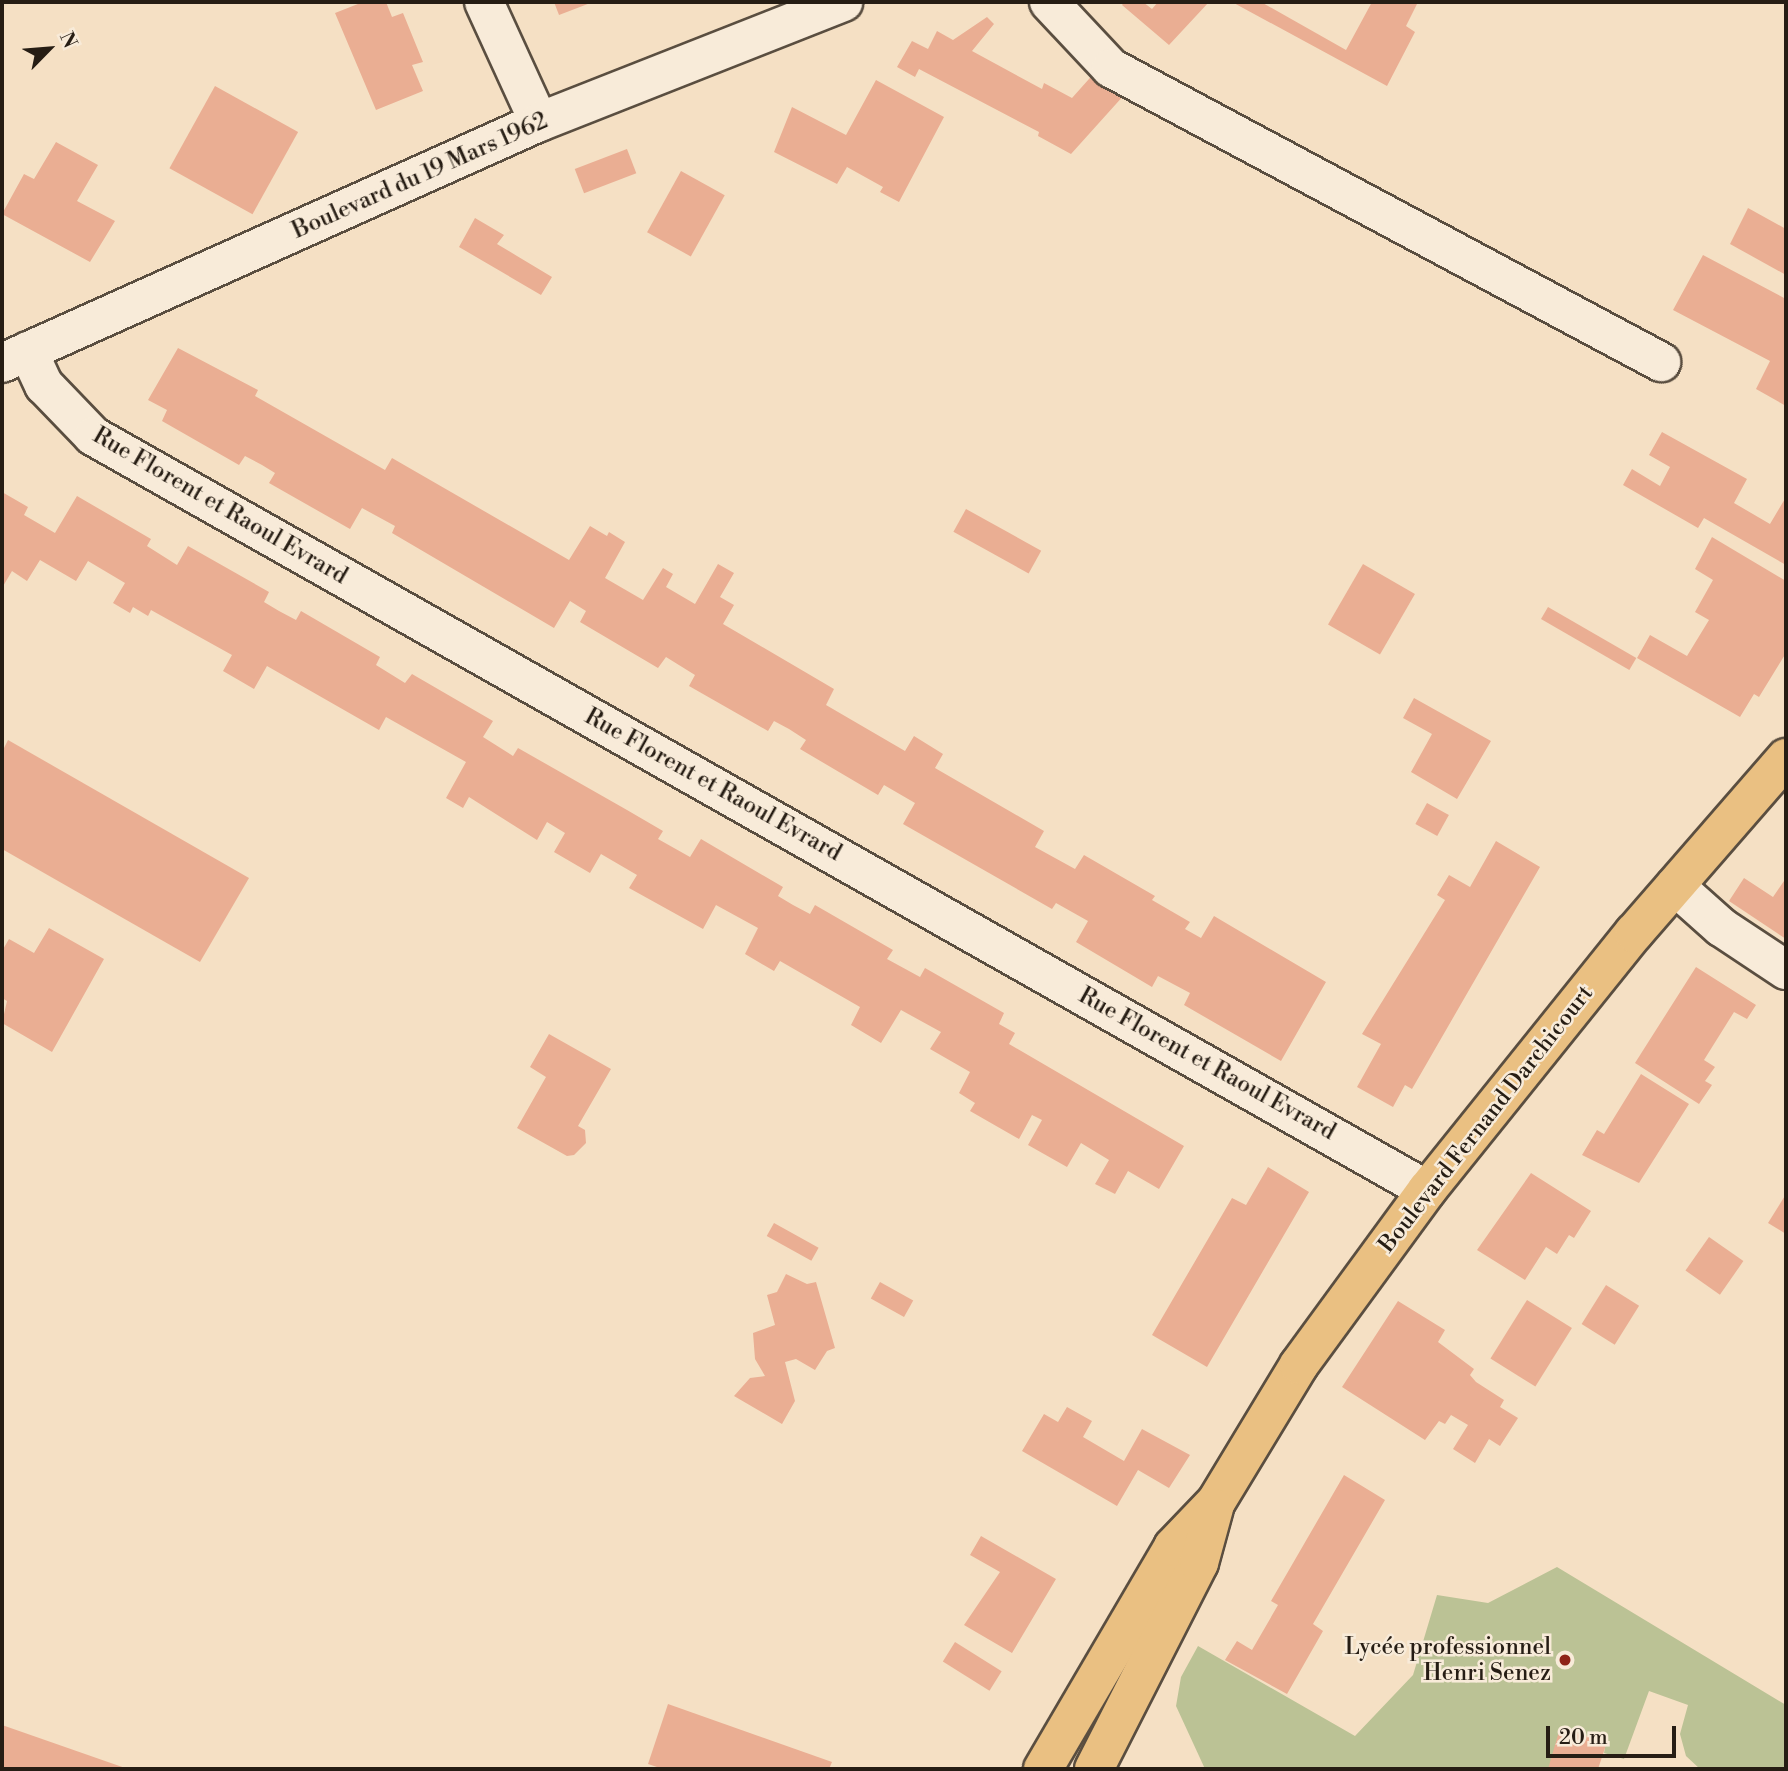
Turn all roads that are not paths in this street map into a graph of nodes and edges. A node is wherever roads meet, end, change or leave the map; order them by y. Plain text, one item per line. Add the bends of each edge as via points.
1 (484, 2) edge
2 (843, 2) edge
3 (1049, 2) edge
4 (539, 122) junction
5 (15, 357) edge
6 (1661, 362) dead end
7 (1786, 758) edge
8 (1675, 886) junction
9 (1786, 970) edge
10 (1427, 1190) junction
11 (1216, 1503) junction
12 (1043, 1769) edge
13 (1094, 1769) edge

1 - 4 street
2 - 4 street, Boulevard du 19 Mars 1962
3 - 6 street via 1111,68
4 - 5 street, Boulevard du 19 Mars 1962
5 - 10 street, Rue Florent et Raoul Evrard via 93,436
7 - 8 main road, Boulevard Fernand Darchicourt
8 - 9 street via 1721,927
8 - 10 main road, Boulevard Fernand Darchicourt
10 - 11 main road, Boulevard Fernand Darchicourt via 1299,1365
11 - 12 main road, Boulevard Fernand Darchicourt via 1173,1547
11 - 13 main road, Boulevard Fernand Darchicourt via 1199,1563

